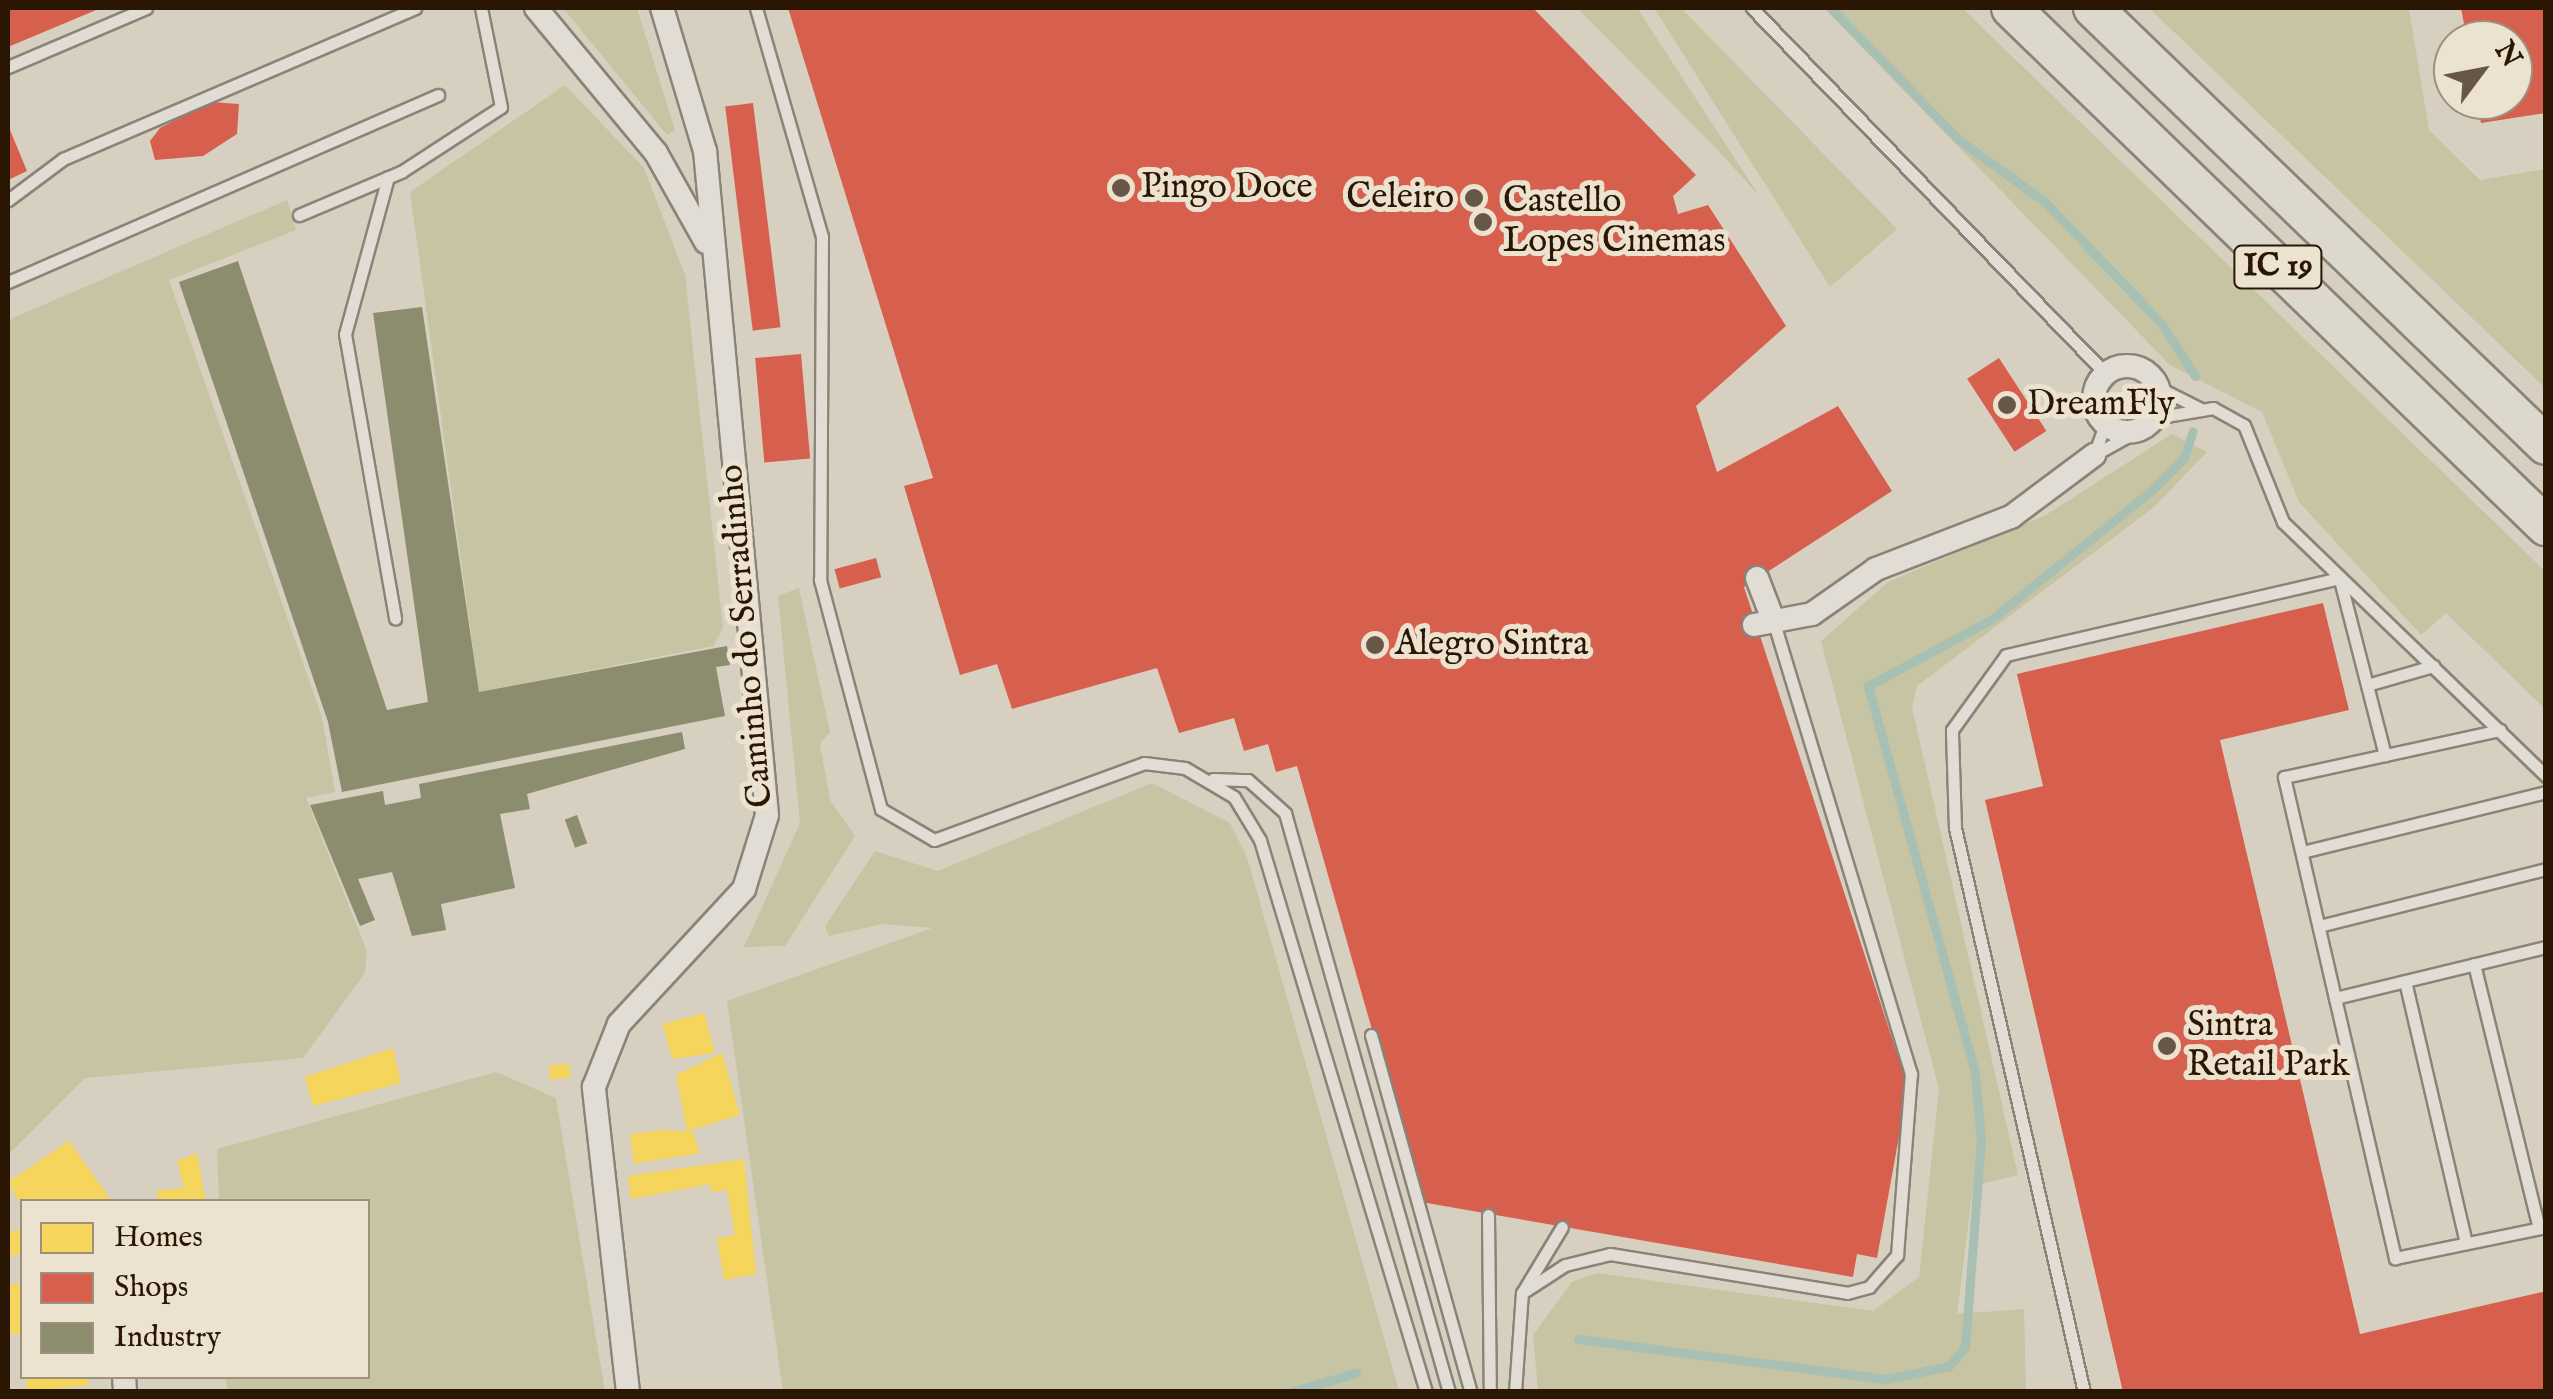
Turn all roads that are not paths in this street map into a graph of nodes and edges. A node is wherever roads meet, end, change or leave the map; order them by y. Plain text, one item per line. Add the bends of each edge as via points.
1 (146, 8) edge
2 (415, 8) edge
3 (481, 8) edge
4 (536, 8) edge
5 (662, 8) edge
6 (756, 8) edge
7 (1752, 8) edge
8 (2011, 8) edge
9 (2093, 8) edge
10 (8, 67) edge
11 (438, 95) dead end
12 (388, 177) junction
13 (8, 200) edge
14 (299, 215) dead end
15 (714, 260) junction
16 (8, 282) edge
17 (2105, 373) junction
18 (2159, 388) junction
19 (2198, 408) junction
20 (2105, 424) junction
21 (2146, 424) junction
22 (2546, 445) edge
23 (2094, 456) junction
24 (2546, 526) edge
25 (1756, 578) dead end
26 (2339, 578) junction
27 (395, 620) dead end
28 (1764, 624) junction
29 (2432, 666) junction
30 (2367, 686) junction
31 (2500, 730) junction
32 (2384, 755) junction
33 (2546, 776) edge
34 (1213, 779) junction
35 (2546, 792) edge
36 (2302, 852) junction
37 (2546, 869) edge
38 (2319, 926) junction
39 (2546, 947) edge
40 (2474, 964) junction
41 (2405, 981) junction
42 (2335, 998) junction
43 (1371, 1036) dead end
44 (1488, 1215) dead end
45 (1562, 1227) dead end
46 (2542, 1227) edge
47 (2466, 1243) junction
48 (1522, 1292) junction
49 (628, 1392) edge
50 (1426, 1392) edge
51 (1449, 1392) edge
52 (1472, 1392) edge
53 (1490, 1392) edge
54 (1516, 1392) edge
55 (2084, 1392) edge

1 - 10 lane
2 - 13 lane via 63,159
3 - 12 lane via 501,107
4 - 15 street via 656,153
5 - 15 street, Caminho do Serradinho via 705,151
6 - 34 lane via 822,236 820,580 881,810 934,840 1144,763
7 - 17 lane
8 - 24 highway, IC 19
9 - 22 highway, IC 19
11 - 16 lane
12 - 14 lane
12 - 27 lane via 345,334
15 - 49 street, Caminho do Serradinho via 766,815 744,890 619,1024 594,1088
17 - 18 street via 2136,366
17 - 20 street via 2093,398
18 - 19 lane
18 - 21 street
19 - 21 lane
19 - 26 lane via 2244,425 2283,522
20 - 21 street
20 - 23 lane
21 - 23 lane
23 - 28 street via 2012,517 1907,554 1826,607
25 - 28 street
26 - 29 lane
26 - 30 lane
26 - 55 lane via 2006,655 1952,730 1954,828
28 - 48 lane via 1911,1074 1897,1256 1888,1274 1847,1293 1610,1254 1565,1264
29 - 30 lane
29 - 31 lane
30 - 32 lane
31 - 32 lane
31 - 33 lane
32 - 36 lane via 2284,776
34 - 50 lane via 1260,840
34 - 51 lane via 1248,780 1285,813
35 - 36 lane
36 - 38 lane
37 - 38 lane
38 - 42 lane
39 - 40 lane
40 - 41 lane
40 - 46 lane
41 - 42 lane
41 - 47 lane
42 - 47 lane via 2395,1258
43 - 52 lane
44 - 53 lane
45 - 48 lane
46 - 47 lane
48 - 54 lane

